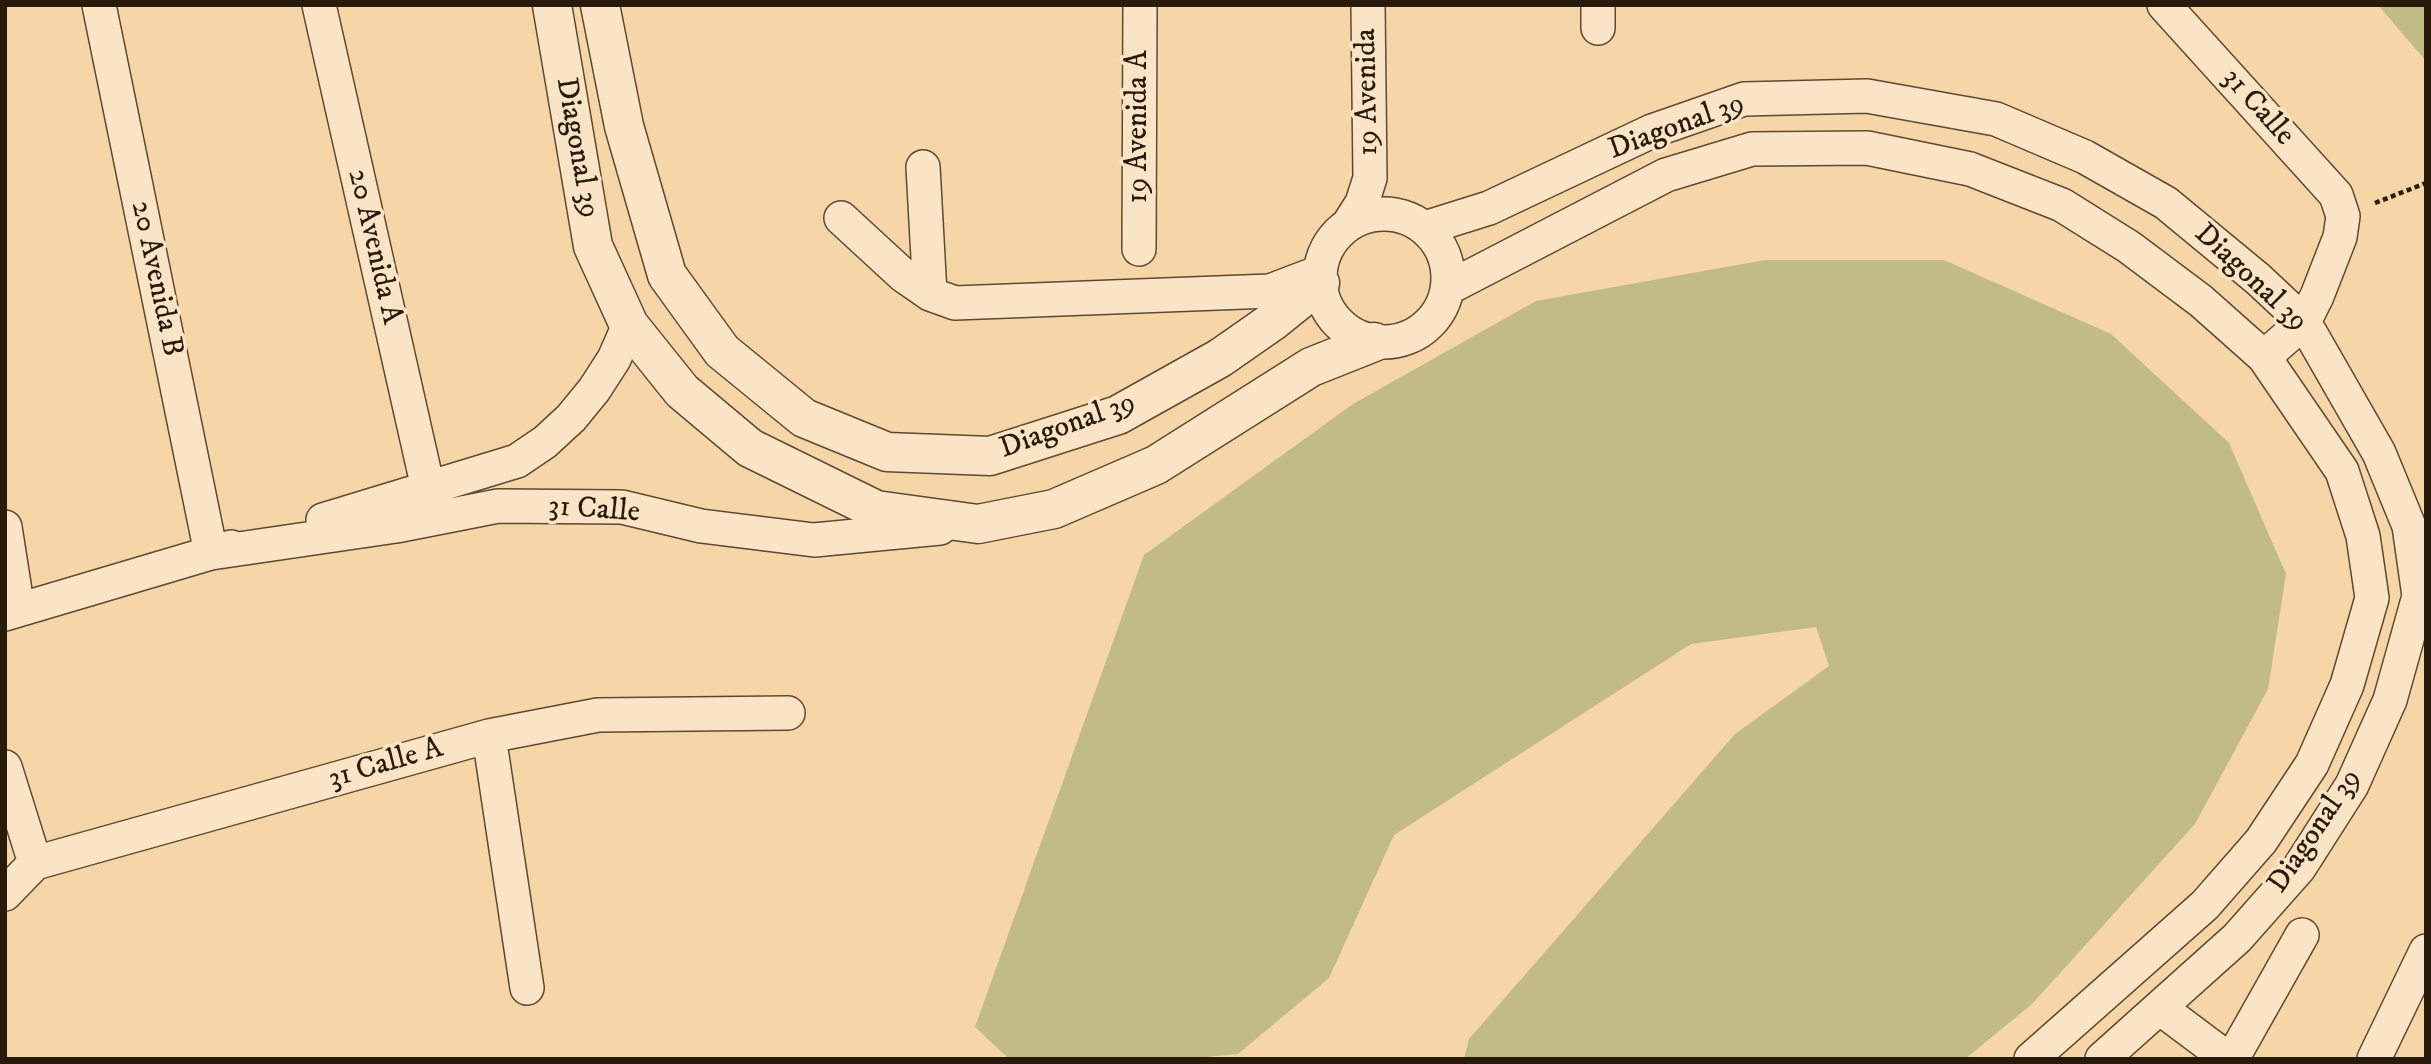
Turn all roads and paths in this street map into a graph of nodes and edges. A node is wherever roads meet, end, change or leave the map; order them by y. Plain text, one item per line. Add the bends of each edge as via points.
1 (99, 5) edge
2 (318, 5) edge
3 (552, 5) edge
4 (600, 5) edge
5 (1140, 5) edge
6 (1368, 5) edge
7 (2164, 5) edge
8 (923, 167) dead end
9 (1370, 178) junction
10 (2426, 183) edge
11 (1393, 214) junction
12 (2343, 216) junction
13 (841, 218) dead end
14 (1348, 225) junction
15 (1425, 228) junction
16 (1139, 249) dead end
17 (1320, 278) junction
18 (1448, 288) junction
19 (930, 294) junction
20 (2304, 322) junction
21 (629, 325) junction
22 (1374, 342) junction
23 (2264, 357) junction
24 (428, 488) junction
25 (978, 524) junction
26 (5, 527) edge
27 (211, 553) junction
28 (2422, 596) edge
29 (2372, 598) junction
30 (12, 612) edge
31 (788, 713) dead end
32 (489, 736) junction
33 (5, 767) edge
34 (35, 863) junction
35 (5, 894) edge
36 (2302, 935) dead end
37 (2426, 951) edge
38 (527, 988) dead end
39 (2160, 1008) junction
40 (2031, 1059) edge
41 (2102, 1059) edge
42 (2230, 1059) edge
43 (2374, 1059) edge

1 - 27 street, 20 Avenida B
2 - 24 street, 20 Avenida A
3 - 21 street, Diagonal 39 via 593,246
4 - 17 street, Diagonal 39 via 624,127 667,275 722,351 804,418 887,452 990,456 1118,415 1220,358 1273,321
5 - 16 street, 19 Avenida A
6 - 9 street, 19 Avenida
7 - 12 street, 31 Calle via 2336,195
8 - 19 street
9 - 11 street, 19 Avenida via 1379,199
9 - 14 street, 19 Avenida
10 - 12 path
11 - 14 street via 1364,217
11 - 15 street
12 - 20 street via 2340,237
13 - 19 street
14 - 17 street via 1326,250
15 - 18 street via 1443,252
15 - 20 street, Diagonal 39 via 1489,208 1652,131 1744,99 1867,96 1996,119 2085,157 2166,203
17 - 19 street via 1270,291 955,303
17 - 22 street via 1333,318 1349,333
18 - 22 street via 1444,303 1418,333 1397,341
18 - 23 street, Diagonal 39 via 1666,175 1752,149 1867,148 1970,169 2062,205 2129,247 2201,301
20 - 23 street
20 - 28 street, Diagonal 39 via 2379,453 2409,526
21 - 24 street, 31 Calle via 594,390 545,442 517,461
21 - 25 street, Diagonal 39 via 682,391 750,448 876,510
22 - 25 street, Diagonal 39 via 1311,367 1156,465 1054,509
23 - 29 street, Diagonal 39 via 2342,471 2363,537
24 - 27 street, 31 Calle
25 - 27 street, 31 Calle via 814,540 701,526 622,507 498,506
26 - 30 street
27 - 30 street, 31 Calle
28 - 29 street
28 - 39 street, Diagonal 39 via 2390,700 2352,785 2299,868 2237,938
29 - 40 street, Diagonal 39 via 2347,685 2312,764 2262,841 2205,905
31 - 32 street, 31 Calle A via 598,715
32 - 34 street, 31 Calle A
32 - 38 street
33 - 34 street
34 - 35 street
36 - 42 street
37 - 43 street
39 - 41 street, Diagonal 39
39 - 42 street

